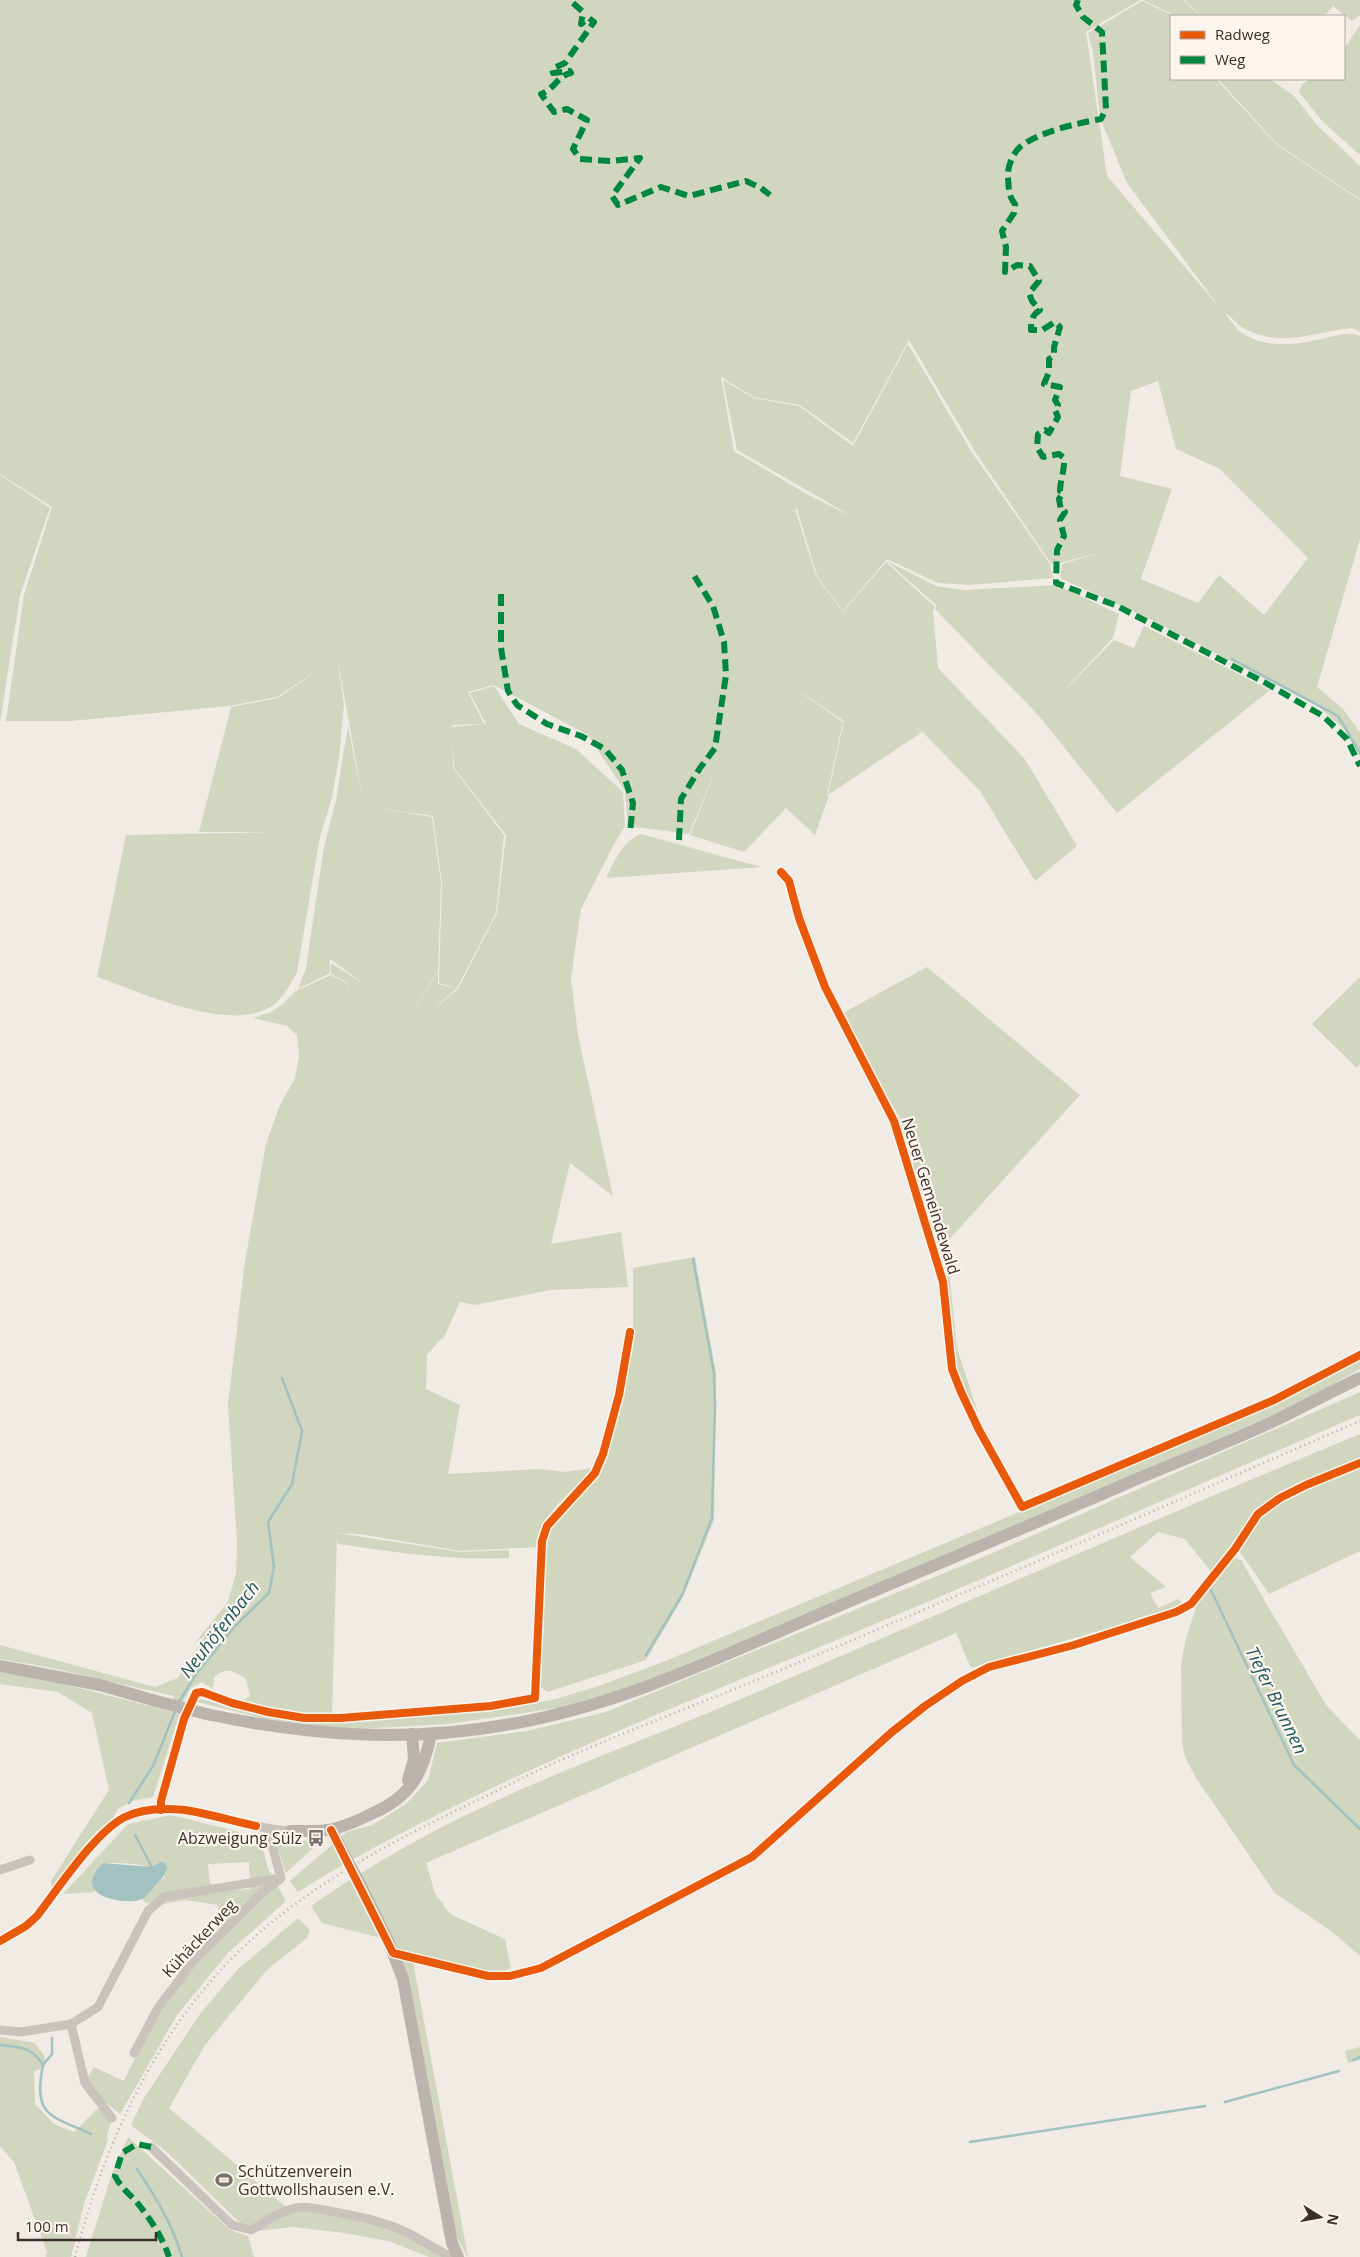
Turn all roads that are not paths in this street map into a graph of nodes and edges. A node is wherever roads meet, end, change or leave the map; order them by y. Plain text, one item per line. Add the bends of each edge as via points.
1 (781, 872) dead end
2 (630, 1332) dead end
3 (1360, 1355) edge
4 (1360, 1378) edge
5 (0, 1666) edge
6 (412, 1734) junction
7 (431, 1734) junction
8 (392, 1803) junction
9 (160, 1810) junction
10 (268, 1830) junction
11 (332, 1830) junction
12 (290, 1831) joint
13 (30, 1860) dead end
14 (0, 1870) edge
15 (281, 1878) junction
16 (0, 1940) edge
17 (71, 2024) junction
18 (0, 2030) edge
19 (134, 2053) dead end
20 (112, 2118) dead end
21 (152, 2147) dead end
22 (452, 2257) edge
23 (458, 2257) edge

1 - 3 street, Neuer Gemeindewald via 789,881 799,918 825,986 894,1121 943,1282 952,1369 979,1430 1022,1507 1274,1400
2 - 9 street via 619,1394 595,1473 547,1526 542,1541 535,1698 491,1706 304,1718 196,1693 184,1720
4 - 7 main road via 1263,1426 644,1687 537,1719
5 - 6 main road, bridge via 82,1681 262,1726 318,1733
6 - 7 main road
6 - 8 main road via 411,1774
7 - 8 main road via 425,1761 417,1777 403,1796
8 - 11 main road
9 - 10 street via 186,1810
9 - 16 street via 141,1811 108,1830 37,1916
10 - 12 street
10 - 15 street
11 - 12 main road
11 - 23 main road, bridge via 389,1943 403,1979 452,2243
13 - 14 street
15 - 17 street via 164,1897 148,1911 98,2008
15 - 19 street, Kühäckerweg via 264,1890 195,1959 158,2008
17 - 18 street via 21,2032
17 - 20 street via 85,2083
21 - 22 street via 232,2225 251,2230 281,2212 309,2207 376,2221 407,2232

